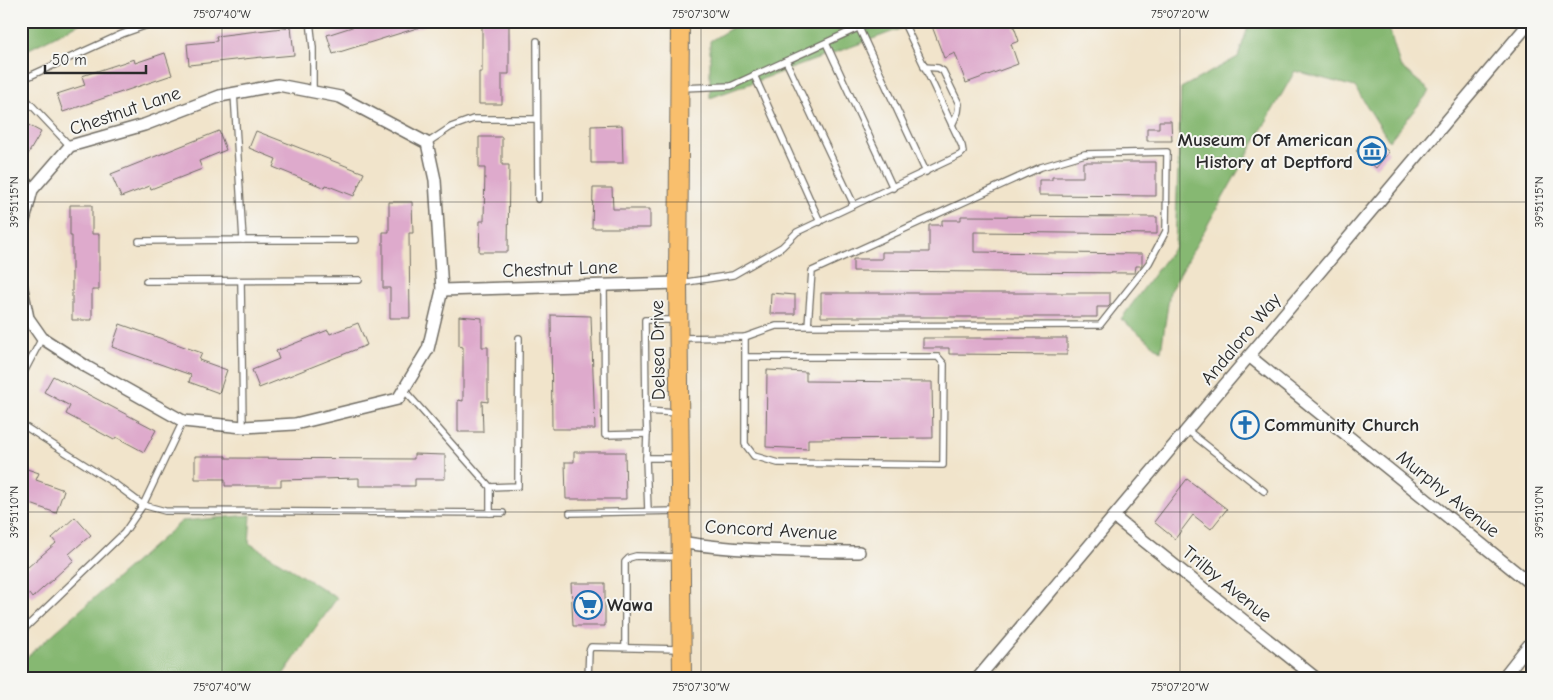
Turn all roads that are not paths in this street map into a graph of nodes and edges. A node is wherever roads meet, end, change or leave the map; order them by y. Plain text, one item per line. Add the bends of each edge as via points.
1 (159, 21) edge
2 (310, 21) edge
3 (680, 21) edge
4 (873, 21) edge
5 (903, 21) edge
6 (1531, 21) edge
7 (859, 28) junction
8 (537, 41) dead end
9 (826, 43) junction
10 (786, 61) junction
11 (924, 67) junction
12 (754, 75) junction
13 (21, 80) edge
14 (679, 88) junction
15 (313, 92) junction
16 (21, 94) edge
17 (234, 94) junction
18 (537, 119) junction
19 (952, 124) junction
20 (427, 143) junction
21 (70, 146) junction
22 (926, 172) junction
23 (893, 188) junction
24 (538, 199) dead end
25 (854, 206) junction
26 (820, 222) junction
27 (21, 232) edge
28 (243, 240) junction
29 (356, 240) dead end
30 (139, 242) dead end
31 (359, 280) dead end
32 (241, 281) junction
33 (146, 282) dead end
34 (678, 283) junction
35 (21, 284) edge
36 (604, 285) junction
37 (442, 290) junction
38 (679, 320) junction
39 (808, 326) junction
40 (745, 337) junction
41 (42, 338) junction
42 (519, 338) dead end
43 (679, 338) junction
44 (1249, 356) junction
45 (745, 357) junction
46 (21, 378) edge
47 (404, 390) junction
48 (646, 411) junction
49 (679, 413) junction
50 (183, 421) junction
51 (21, 424) edge
52 (243, 427) junction
53 (1187, 430) junction
54 (647, 434) junction
55 (646, 458) junction
56 (680, 458) junction
57 (490, 487) junction
58 (1264, 491) dead end
59 (143, 505) junction
60 (648, 511) junction
61 (680, 511) junction
62 (490, 513) junction
63 (503, 513) dead end
64 (570, 513) dead end
65 (1114, 517) junction
66 (680, 549) junction
67 (859, 552) dead end
68 (1532, 585) edge
69 (21, 632) edge
70 (1532, 641) edge
71 (626, 648) junction
72 (682, 649) junction
73 (588, 679) edge
74 (682, 679) edge
75 (977, 679) edge
76 (1317, 679) edge
77 (1502, 679) edge

1 - 13 lane via 122,34
2 - 15 lane
3 - 14 main road, Delsea Drive
4 - 7 lane
5 - 11 lane
6 - 44 street, Andaloro Way
7 - 9 lane
7 - 22 lane
8 - 18 lane
9 - 10 lane
9 - 23 lane
10 - 12 lane
10 - 25 lane
11 - 19 lane
11 - 19 lane via 943,71 959,104
12 - 14 lane via 731,86
12 - 26 lane
14 - 34 main road, Delsea Drive
15 - 17 street, Chestnut Lane via 278,85
15 - 20 street, Chestnut Lane via 340,98
16 - 21 lane
17 - 21 street, Chestnut Lane
17 - 28 lane
18 - 20 lane via 473,119 451,127
18 - 24 lane
19 - 22 lane via 962,152
20 - 37 street via 435,180
21 - 27 street, Chestnut Lane via 32,190
22 - 23 lane
23 - 25 lane
25 - 26 lane
26 - 34 lane via 797,232 782,247 733,275
28 - 29 lane
28 - 30 lane
31 - 32 lane
32 - 33 lane
32 - 52 lane
34 - 36 street, Chestnut Lane
34 - 38 main road, Delsea Drive
35 - 41 street via 28,318
36 - 37 street, Chestnut Lane
36 - 54 lane via 605,435
37 - 47 street via 428,349
38 - 43 main road, Delsea Drive
38 - 48 lane via 645,320
39 - 39 lane via 1100,325 1149,263 1166,231 1167,152 1085,154 1041,167 812,271
39 - 40 lane via 776,326
40 - 43 lane
40 - 45 lane
41 - 46 lane
41 - 50 street
42 - 57 lane via 518,486
43 - 49 main road, Delsea Drive
44 - 53 street, Andaloro Way
44 - 68 street, Murphy Avenue
45 - 45 lane via 745,444 754,456 778,463 943,465 944,364 938,357
47 - 52 street via 398,399 295,424
47 - 57 lane
48 - 49 lane
48 - 54 lane
49 - 56 main road, Delsea Drive
50 - 52 street
50 - 59 lane
51 - 59 lane
53 - 58 lane
53 - 65 street, Andaloro Way
54 - 55 lane
55 - 56 lane
55 - 60 lane
56 - 61 main road, Delsea Drive
57 - 62 lane
59 - 62 lane via 165,511 191,512
59 - 69 lane via 124,533
60 - 61 lane
60 - 64 lane
61 - 66 main road, Delsea Drive
62 - 63 lane
65 - 75 street, Andaloro Way
65 - 76 street, Trilby Avenue
66 - 67 street, Concord Avenue
66 - 71 lane via 636,556 626,562
66 - 72 main road, Delsea Drive
70 - 77 street
71 - 72 lane
71 - 73 lane via 591,648
72 - 74 main road, Delsea Drive

